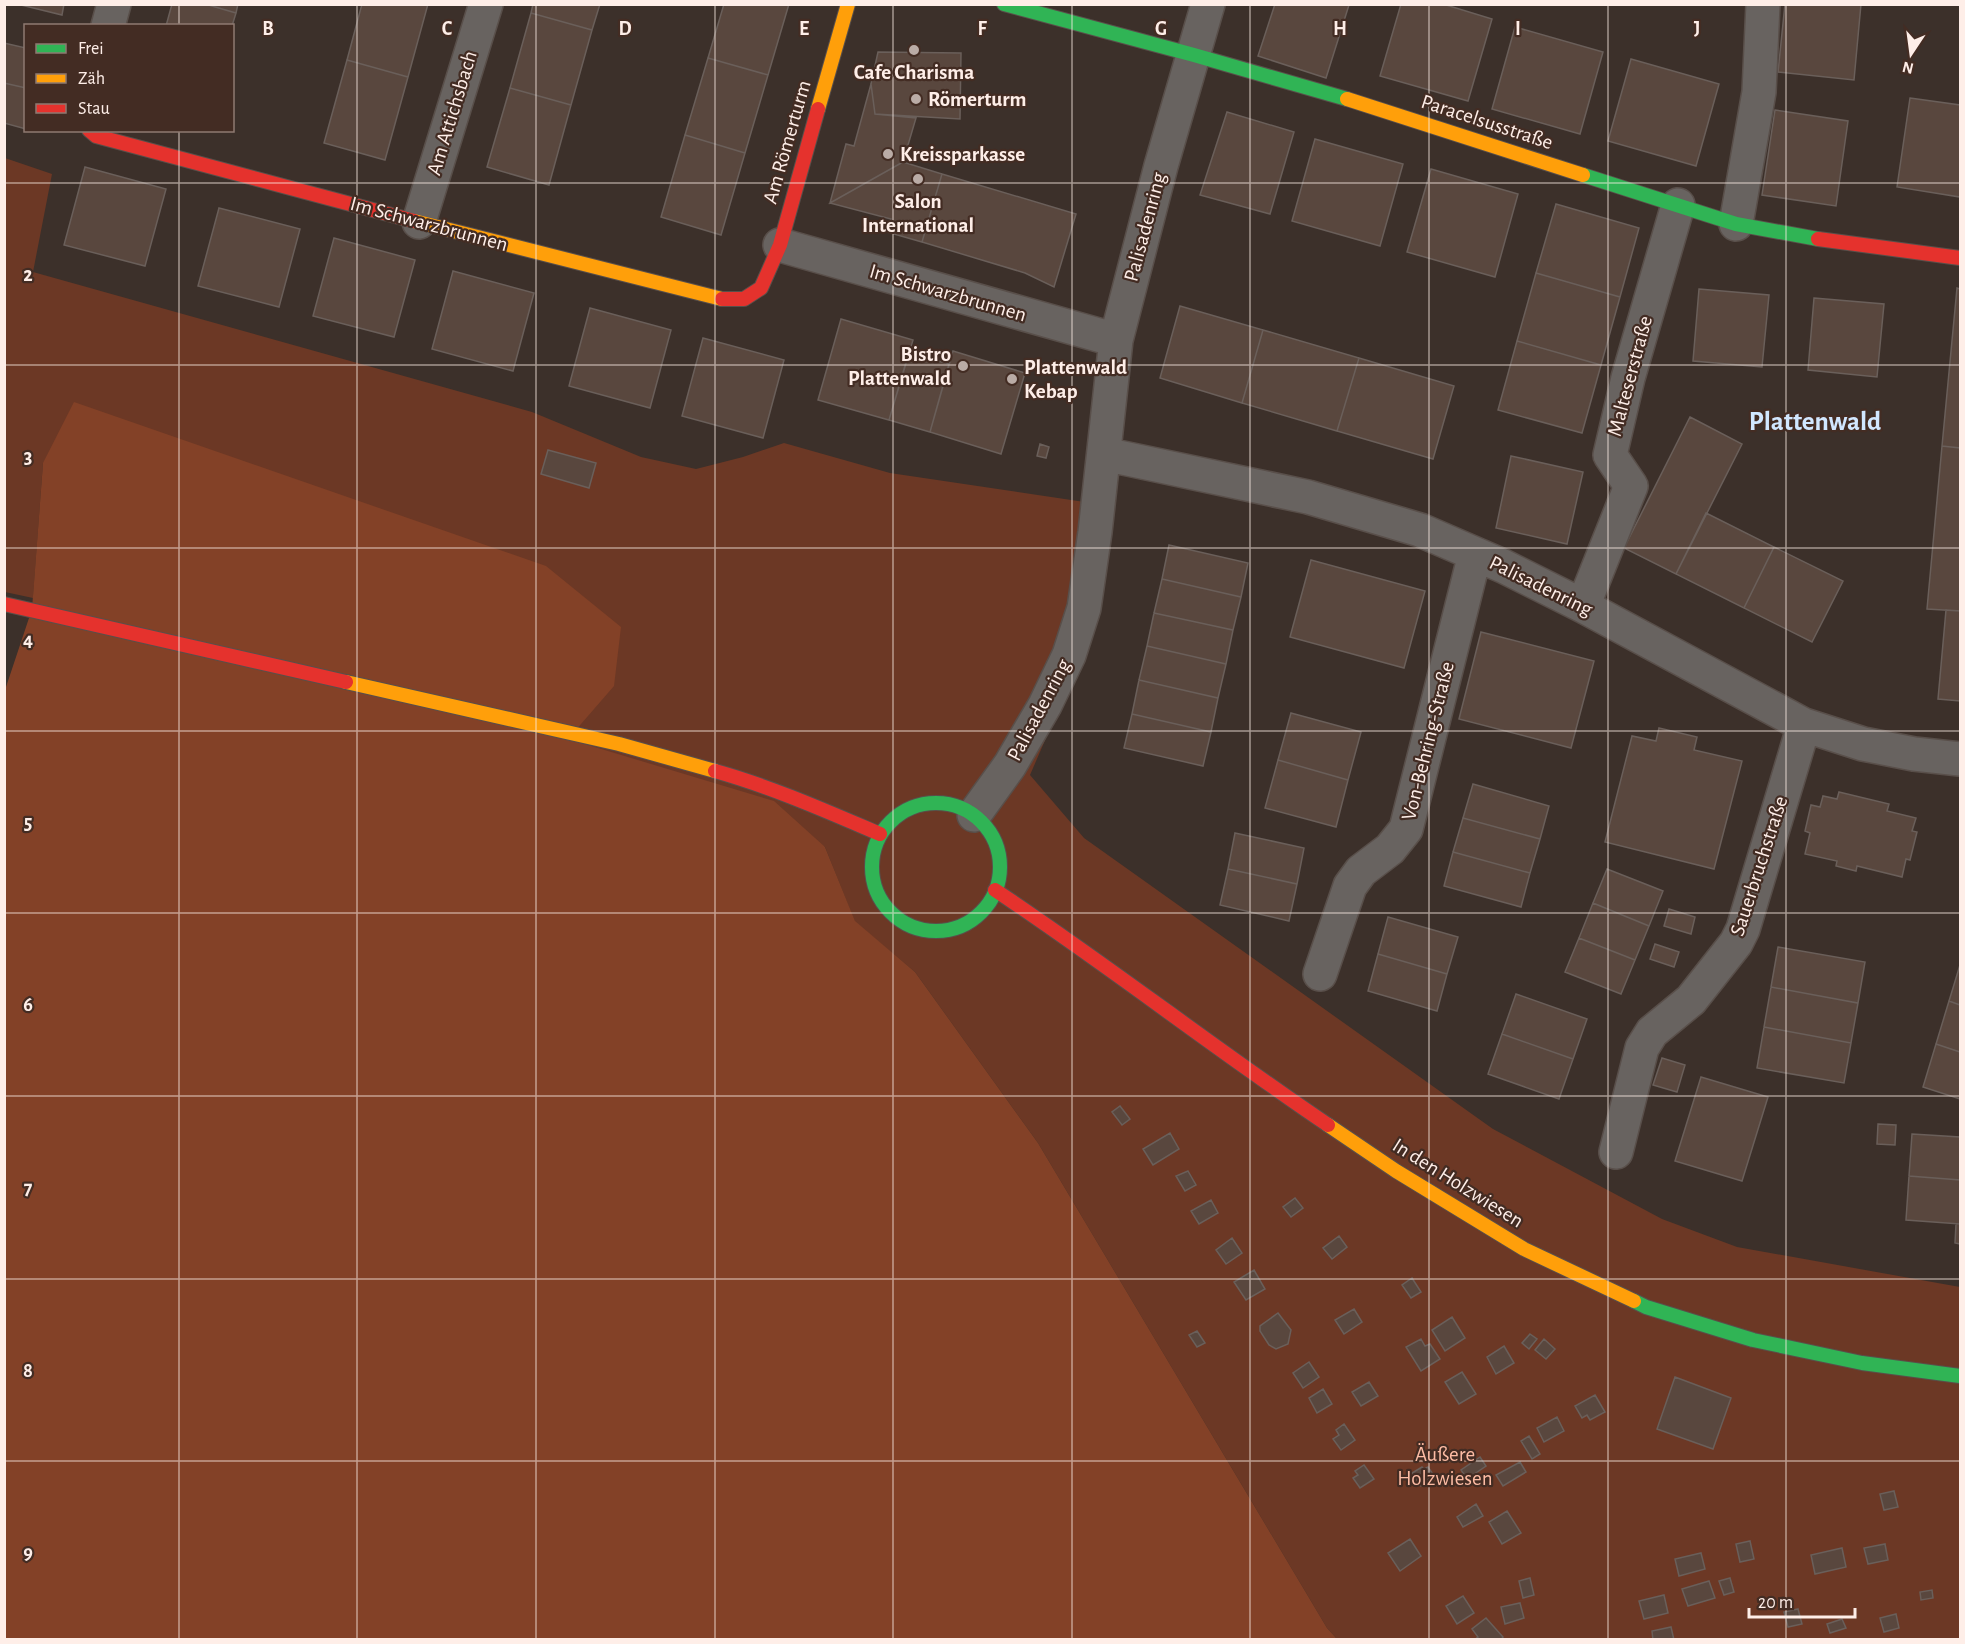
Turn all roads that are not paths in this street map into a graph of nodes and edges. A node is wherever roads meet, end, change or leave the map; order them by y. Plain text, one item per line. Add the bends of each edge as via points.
1 (114, 4) edge
2 (486, 4) edge
3 (848, 4) edge
4 (1004, 4) edge
5 (1208, 4) edge
6 (1762, 4) edge
7 (109, 24) edge
8 (1194, 55) junction
9 (92, 133) edge
10 (1678, 205) junction
11 (419, 222) junction
12 (1736, 224) junction
13 (780, 245) junction
14 (1960, 258) edge
15 (761, 288) joint
16 (1116, 340) junction
17 (1104, 454) junction
18 (1475, 554) junction
19 (4, 604) edge
20 (1583, 606) junction
21 (1804, 725) junction
22 (1960, 759) edge
23 (974, 815) junction
24 (880, 834) junction
25 (995, 890) junction
26 (1320, 974) dead end
27 (1616, 1152) dead end
28 (1960, 1376) edge

1 - 7 street
2 - 11 street, Am Attichsbach
3 - 13 street, Am Römerturm
4 - 8 street, Paracelsusstraße
5 - 8 street, Palisadenring
6 - 12 street via 1759,92
8 - 10 street, Paracelsusstraße via 1327,93
8 - 16 street, Palisadenring
9 - 11 street, Im Schwarzbrunnen
10 - 12 street, Paracelsusstraße
10 - 20 street, Malteserstraße via 1610,455 1631,486
11 - 15 street, Im Schwarzbrunnen via 728,300 744,299
12 - 14 street, Paracelsusstraße
13 - 15 street, Am Römerturm
13 - 16 street, Im Schwarzbrunnen
16 - 17 street, Palisadenring
17 - 18 street, Palisadenring via 1308,497 1420,530
17 - 23 street, Palisadenring via 1083,608 1069,655 1010,765
18 - 20 street, Palisadenring
18 - 26 street, Von-Behring-Straße via 1406,829 1350,886
19 - 24 street via 619,744 742,779
20 - 21 street, Palisadenring
21 - 22 street, Palisadenring via 1863,744
21 - 27 street, Sauerbruchstraße via 1743,929 1691,1000 1652,1032 1642,1048
23 - 24 street via 958,806 933,802 911,807 892,819
23 - 25 street via 997,846 1001,869
24 - 25 street via 872,855 873,882 885,907 901,921 923,930 947,930 978,915
25 - 28 street, In den Holzwiesen via 1386,1165 1524,1249 1646,1307 1753,1340 1862,1363

